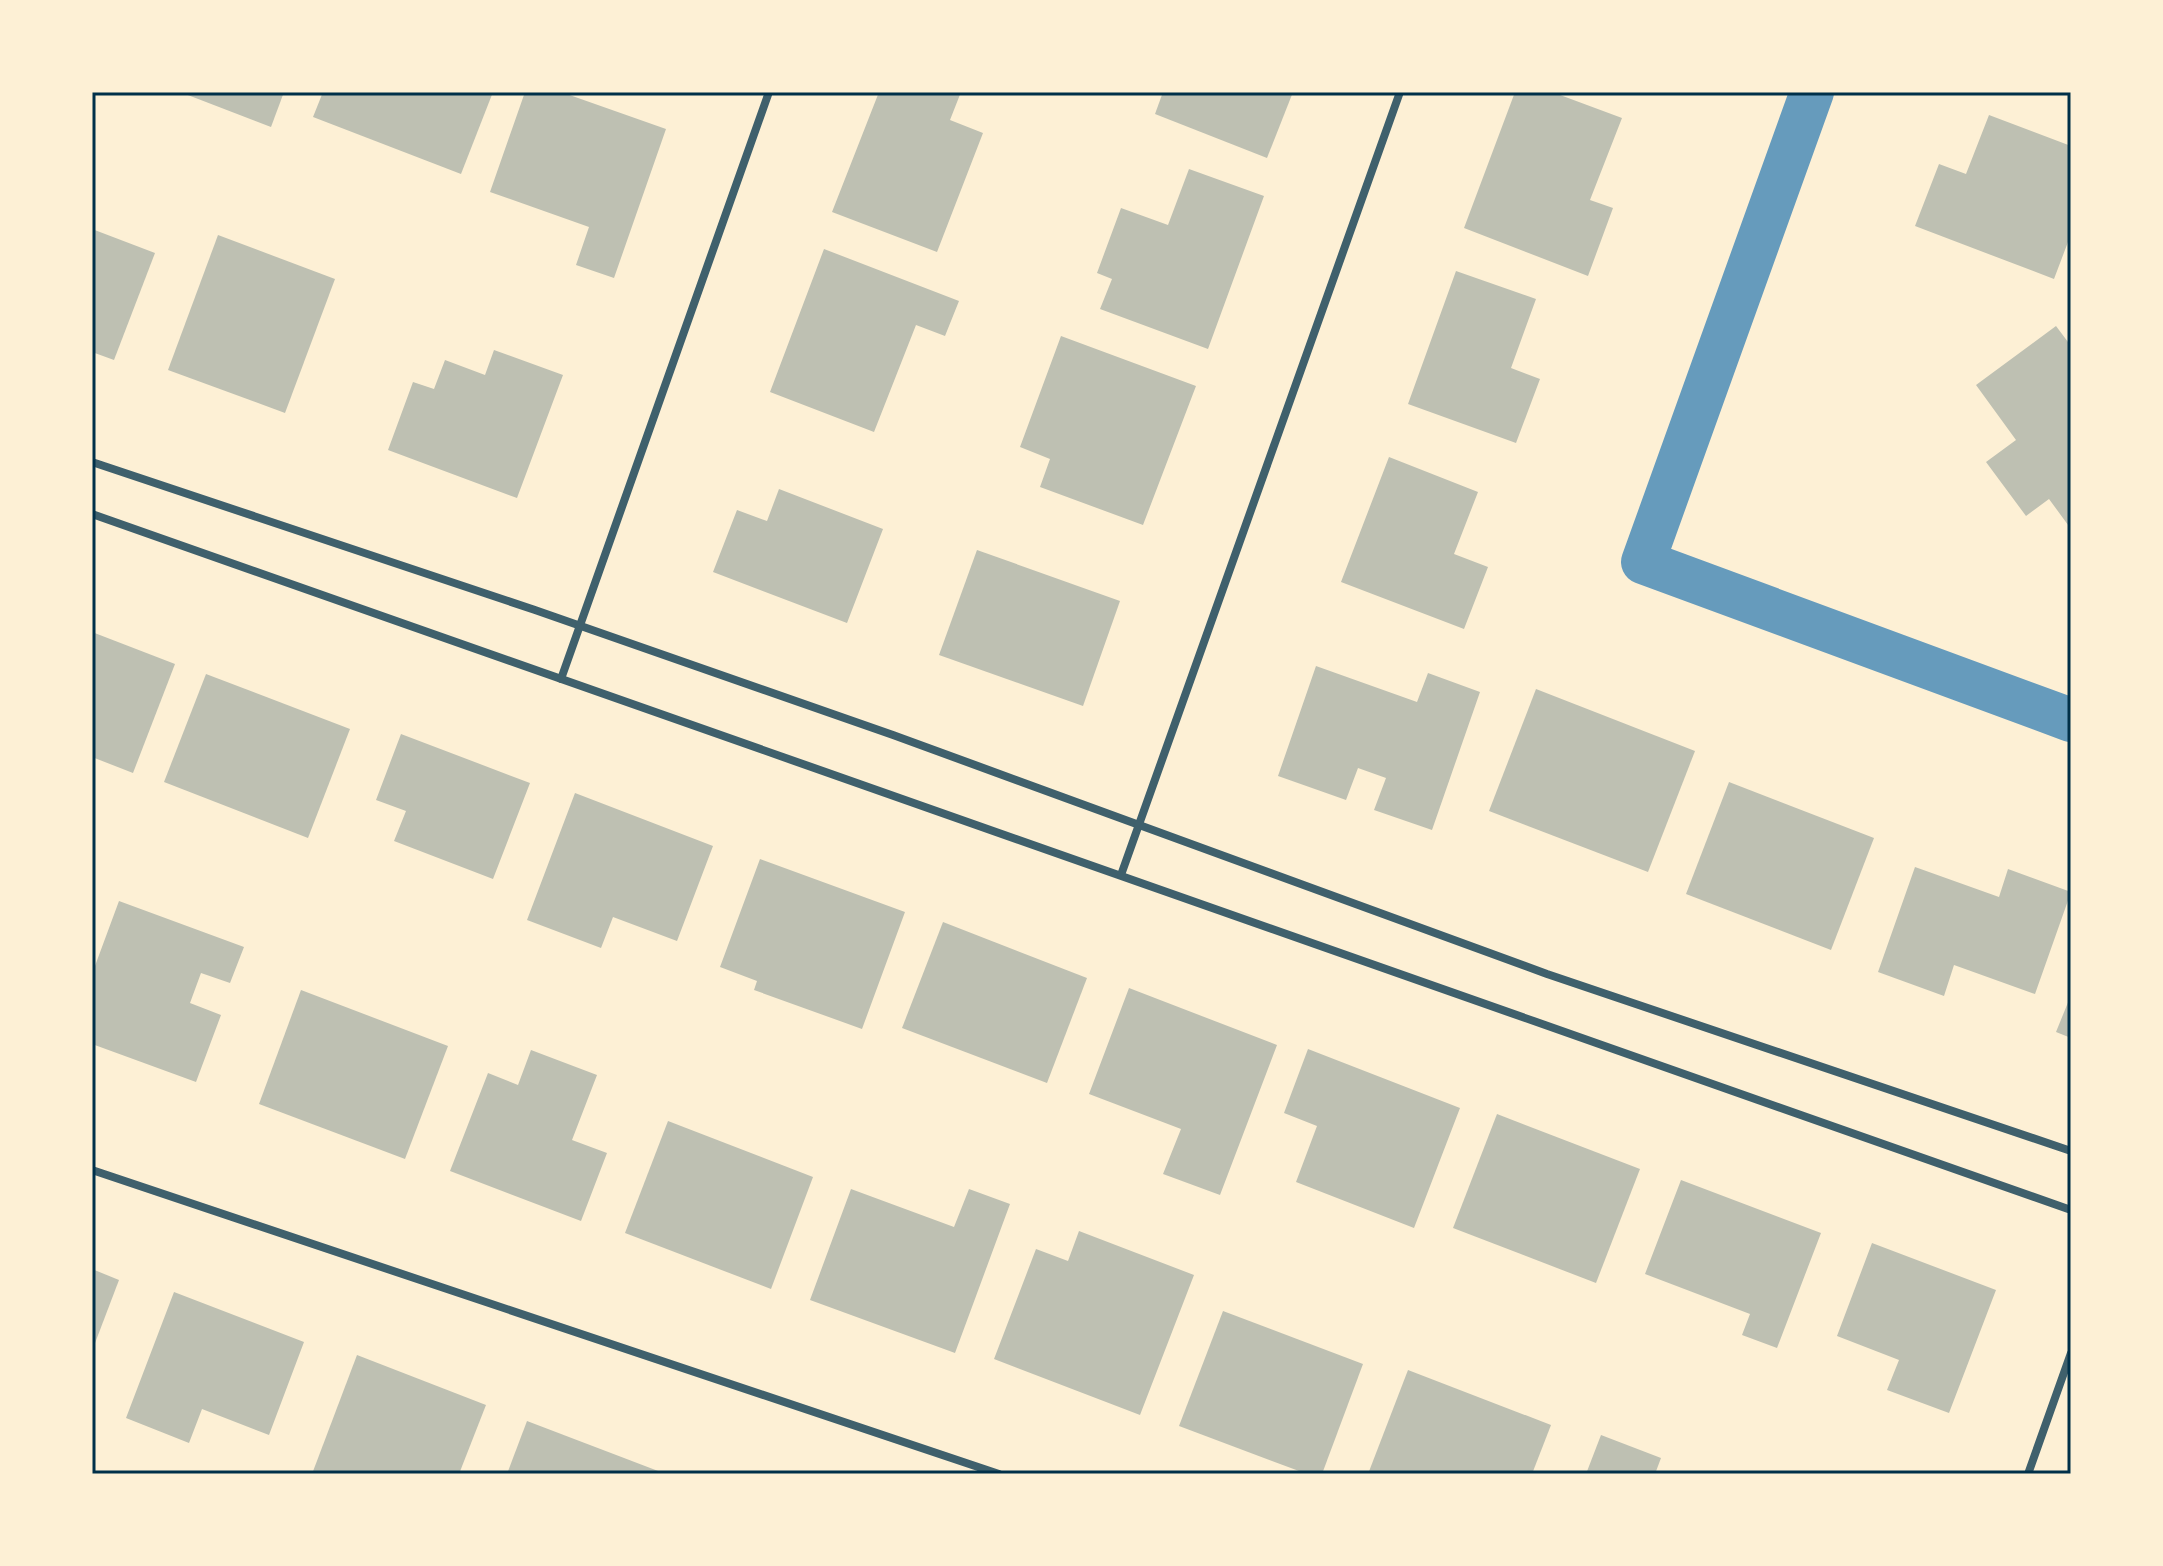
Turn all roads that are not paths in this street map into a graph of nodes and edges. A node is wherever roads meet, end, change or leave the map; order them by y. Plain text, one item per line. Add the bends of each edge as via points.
1 (769, 92) edge
2 (1400, 92) edge
3 (92, 462) edge
4 (92, 514) edge
5 (579, 627) junction
6 (561, 679) junction
7 (1139, 824) junction
8 (1121, 875) junction
9 (2071, 1151) edge
10 (92, 1170) edge
11 (2071, 1210) edge
12 (2071, 1353) edge
13 (999, 1474) edge
14 (2028, 1474) edge

1 - 5 street
2 - 7 street
3 - 5 street
4 - 6 street
5 - 6 street
5 - 7 street
6 - 8 street
7 - 8 street
7 - 9 street via 1547,974
8 - 11 street
10 - 13 street
12 - 14 street

